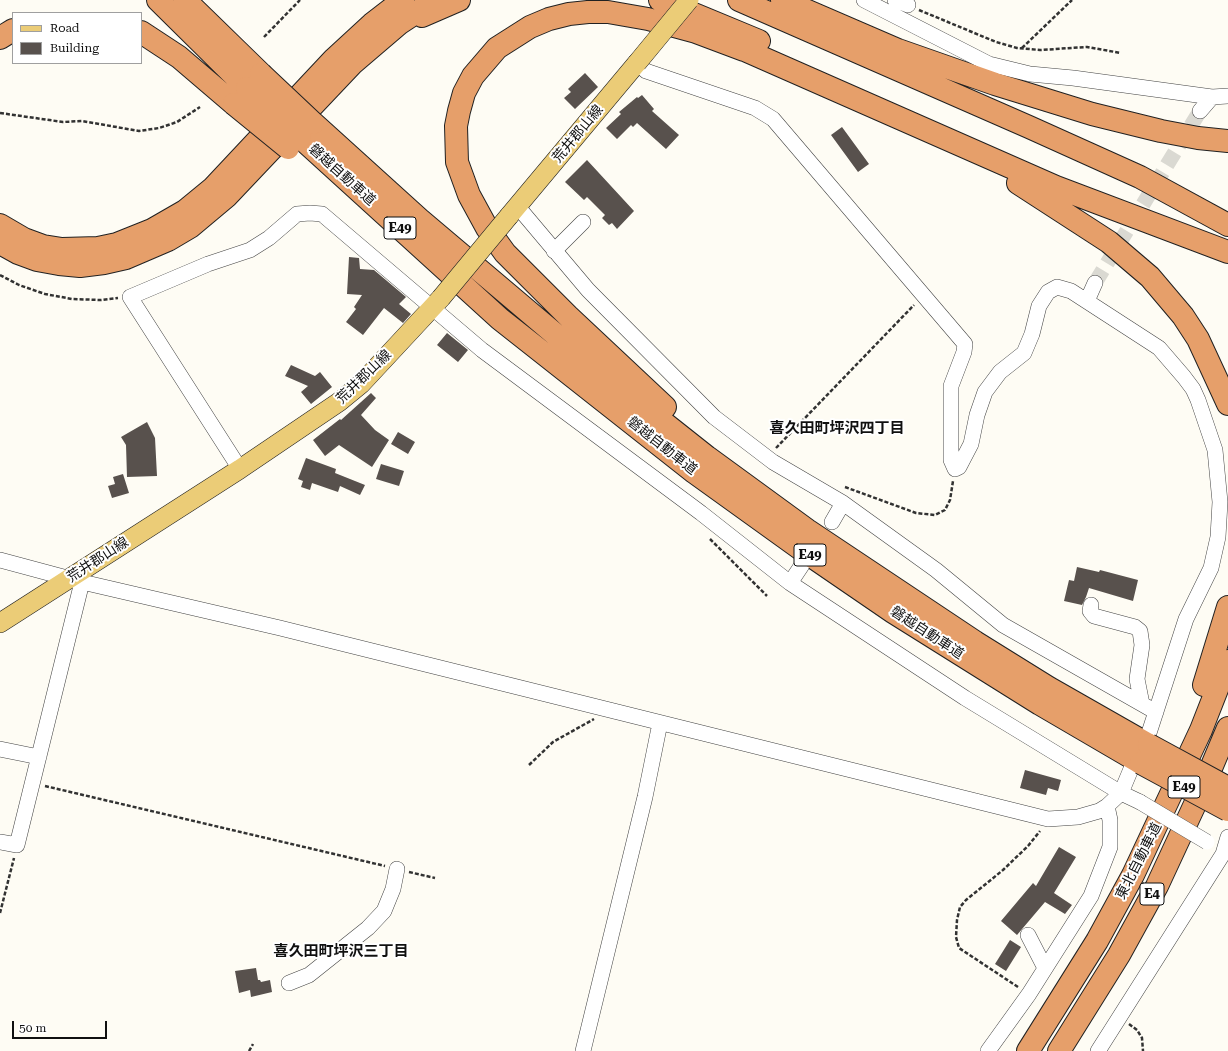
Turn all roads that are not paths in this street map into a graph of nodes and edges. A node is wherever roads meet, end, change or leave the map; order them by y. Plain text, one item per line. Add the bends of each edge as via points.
1 (158, 0) edge
2 (185, 0) edge
3 (403, 0) edge
4 (435, 0) edge
5 (459, 0) edge
6 (615, 0) edge
7 (660, 0) edge
8 (689, 0) edge
9 (739, 0) edge
10 (782, 0) edge
11 (864, 0) edge
12 (12, 31) edge
13 (142, 33) edge
14 (0, 38) edge
15 (744, 50) junction
16 (868, 57) junction
17 (637, 63) junction
18 (352, 64) junction
19 (247, 89) junction
20 (1228, 96) edge
21 (1212, 97) junction
22 (1200, 111) tunnel mouth
23 (909, 122) junction
24 (301, 136) junction
25 (1228, 141) edge
26 (1228, 148) edge
27 (514, 212) junction
28 (583, 222) dead end
29 (0, 225) edge
30 (1228, 225) edge
31 (0, 243) edge
32 (1228, 249) edge
33 (554, 251) junction
34 (1228, 252) edge
35 (1096, 283) tunnel mouth
36 (1087, 301) junction
37 (436, 303) junction
38 (1228, 404) edge
39 (240, 469) junction
40 (843, 503) junction
41 (832, 522) dead end
42 (0, 560) edge
43 (802, 565) dead end
44 (76, 580) junction
45 (790, 583) junction
46 (904, 595) junction
47 (1091, 605) dead end
48 (1228, 607) edge
49 (0, 623) edge
50 (1228, 661) edge
51 (1142, 704) junction
52 (1156, 712) junction
53 (660, 723) junction
54 (1228, 728) edge
55 (0, 749) edge
56 (1142, 752) junction
57 (39, 757) junction
58 (1228, 788) edge
59 (1120, 793) junction
60 (1107, 806) junction
61 (1228, 810) edge
62 (1228, 838) edge
63 (0, 842) edge
64 (1226, 855) edge
65 (397, 869) road end
66 (1028, 935) dead end
67 (1097, 941) junction
68 (1046, 968) junction
69 (289, 983) dead end
70 (583, 1051) edge
71 (988, 1051) edge
72 (1028, 1051) edge
73 (1059, 1051) edge
74 (1098, 1051) edge

1 - 19 highway, 磐越自動車道 / E49
2 - 19 highway, 磐越自動車道 / E49
3 - 29 highway via 334,59 213,188 185,211 152,230 117,244 98,248 62,249 24,239
4 - 18 highway via 400,23
5 - 18 highway via 417,19
6 - 15 highway via 661,14
7 - 32 highway via 735,30
8 - 17 main road, 荒井郡山線, bridge
9 - 16 highway
10 - 25 highway via 898,50 1002,86 1085,112 1161,131
11 - 21 street via 990,64 1030,74
12 - 14 highway
13 - 19 highway via 179,57
15 - 23 highway
15 - 46 highway via 673,25 608,12 569,14 530,27 497,48 473,76 464,93 456,126 457,162 462,180 477,213 505,253 607,354 708,441
16 - 26 highway via 1014,106 1125,137 1181,148
16 - 30 highway via 1140,177
17 - 27 main road, 荒井郡山線
17 - 36 street via 646,70 755,108 773,119 965,344 966,348 952,386 951,460 955,469 960,467 971,444 985,392 1000,372 1024,354 1043,298 1057,287 1071,290
18 - 31 highway via 227,196 190,227 168,240 126,258 80,266 37,260
19 - 24 highway, bridge
19 - 24 highway, 磐越自動車道 / E49, bridge
20 - 21 street
21 - 22 street
23 - 34 highway via 1092,202
23 - 38 highway via 1052,204 1131,260 1150,277 1183,316 1211,364
24 - 46 highway, 磐越自動車道 / E49 via 419,219 601,373 707,457 807,530
24 - 56 highway, 磐越自動車道 / E49 via 322,175 399,244 500,319 694,472 801,549 967,659
27 - 33 street
27 - 37 main road, 荒井郡山線, bridge
28 - 33 street
33 - 40 street via 588,290 714,417 767,457
35 - 36 street
36 - 52 street via 1159,348 1176,366 1193,389 1215,450 1220,514 1214,555 1202,588 1186,619
37 - 39 main road, 荒井郡山線 via 345,398
37 - 39 street via 322,214 310,213 297,214 269,238 250,250 208,264 130,297
37 - 45 street via 482,350 701,513
39 - 44 main road, 荒井郡山線
40 - 41 street
40 - 51 street via 936,570 1003,625
42 - 44 street
43 - 45 street
44 - 49 main road, 荒井郡山線
44 - 53 street
44 - 57 street
45 - 59 street via 964,698
46 - 56 highway, 磐越自動車道 / E49
47 - 51 street via 1090,611 1094,616 1135,627 1140,631 1142,645 1137,679
48 - 67 highway via 1208,673 1180,748
50 - 67 highway, 東北自動車道 / E4 via 1155,829
51 - 52 street
52 - 56 street
53 - 60 street via 1050,818 1078,817
53 - 70 street via 643,805
54 - 73 highway, 東北自動車道 / E4 via 1156,886 1119,955
55 - 57 street
56 - 58 highway, 磐越自動車道 / E49, bridge
56 - 59 street
56 - 61 highway, 磐越自動車道 / E49, bridge
57 - 63 street via 17,845
59 - 60 street
59 - 64 street, bridge via 1140,802
60 - 68 street via 1110,847 1102,870 1091,896
62 - 64 street
64 - 74 street
65 - 69 street via 393,889 384,911 368,928 309,975
66 - 68 street
67 - 72 highway, 東北自動車道 / E4
68 - 71 street

